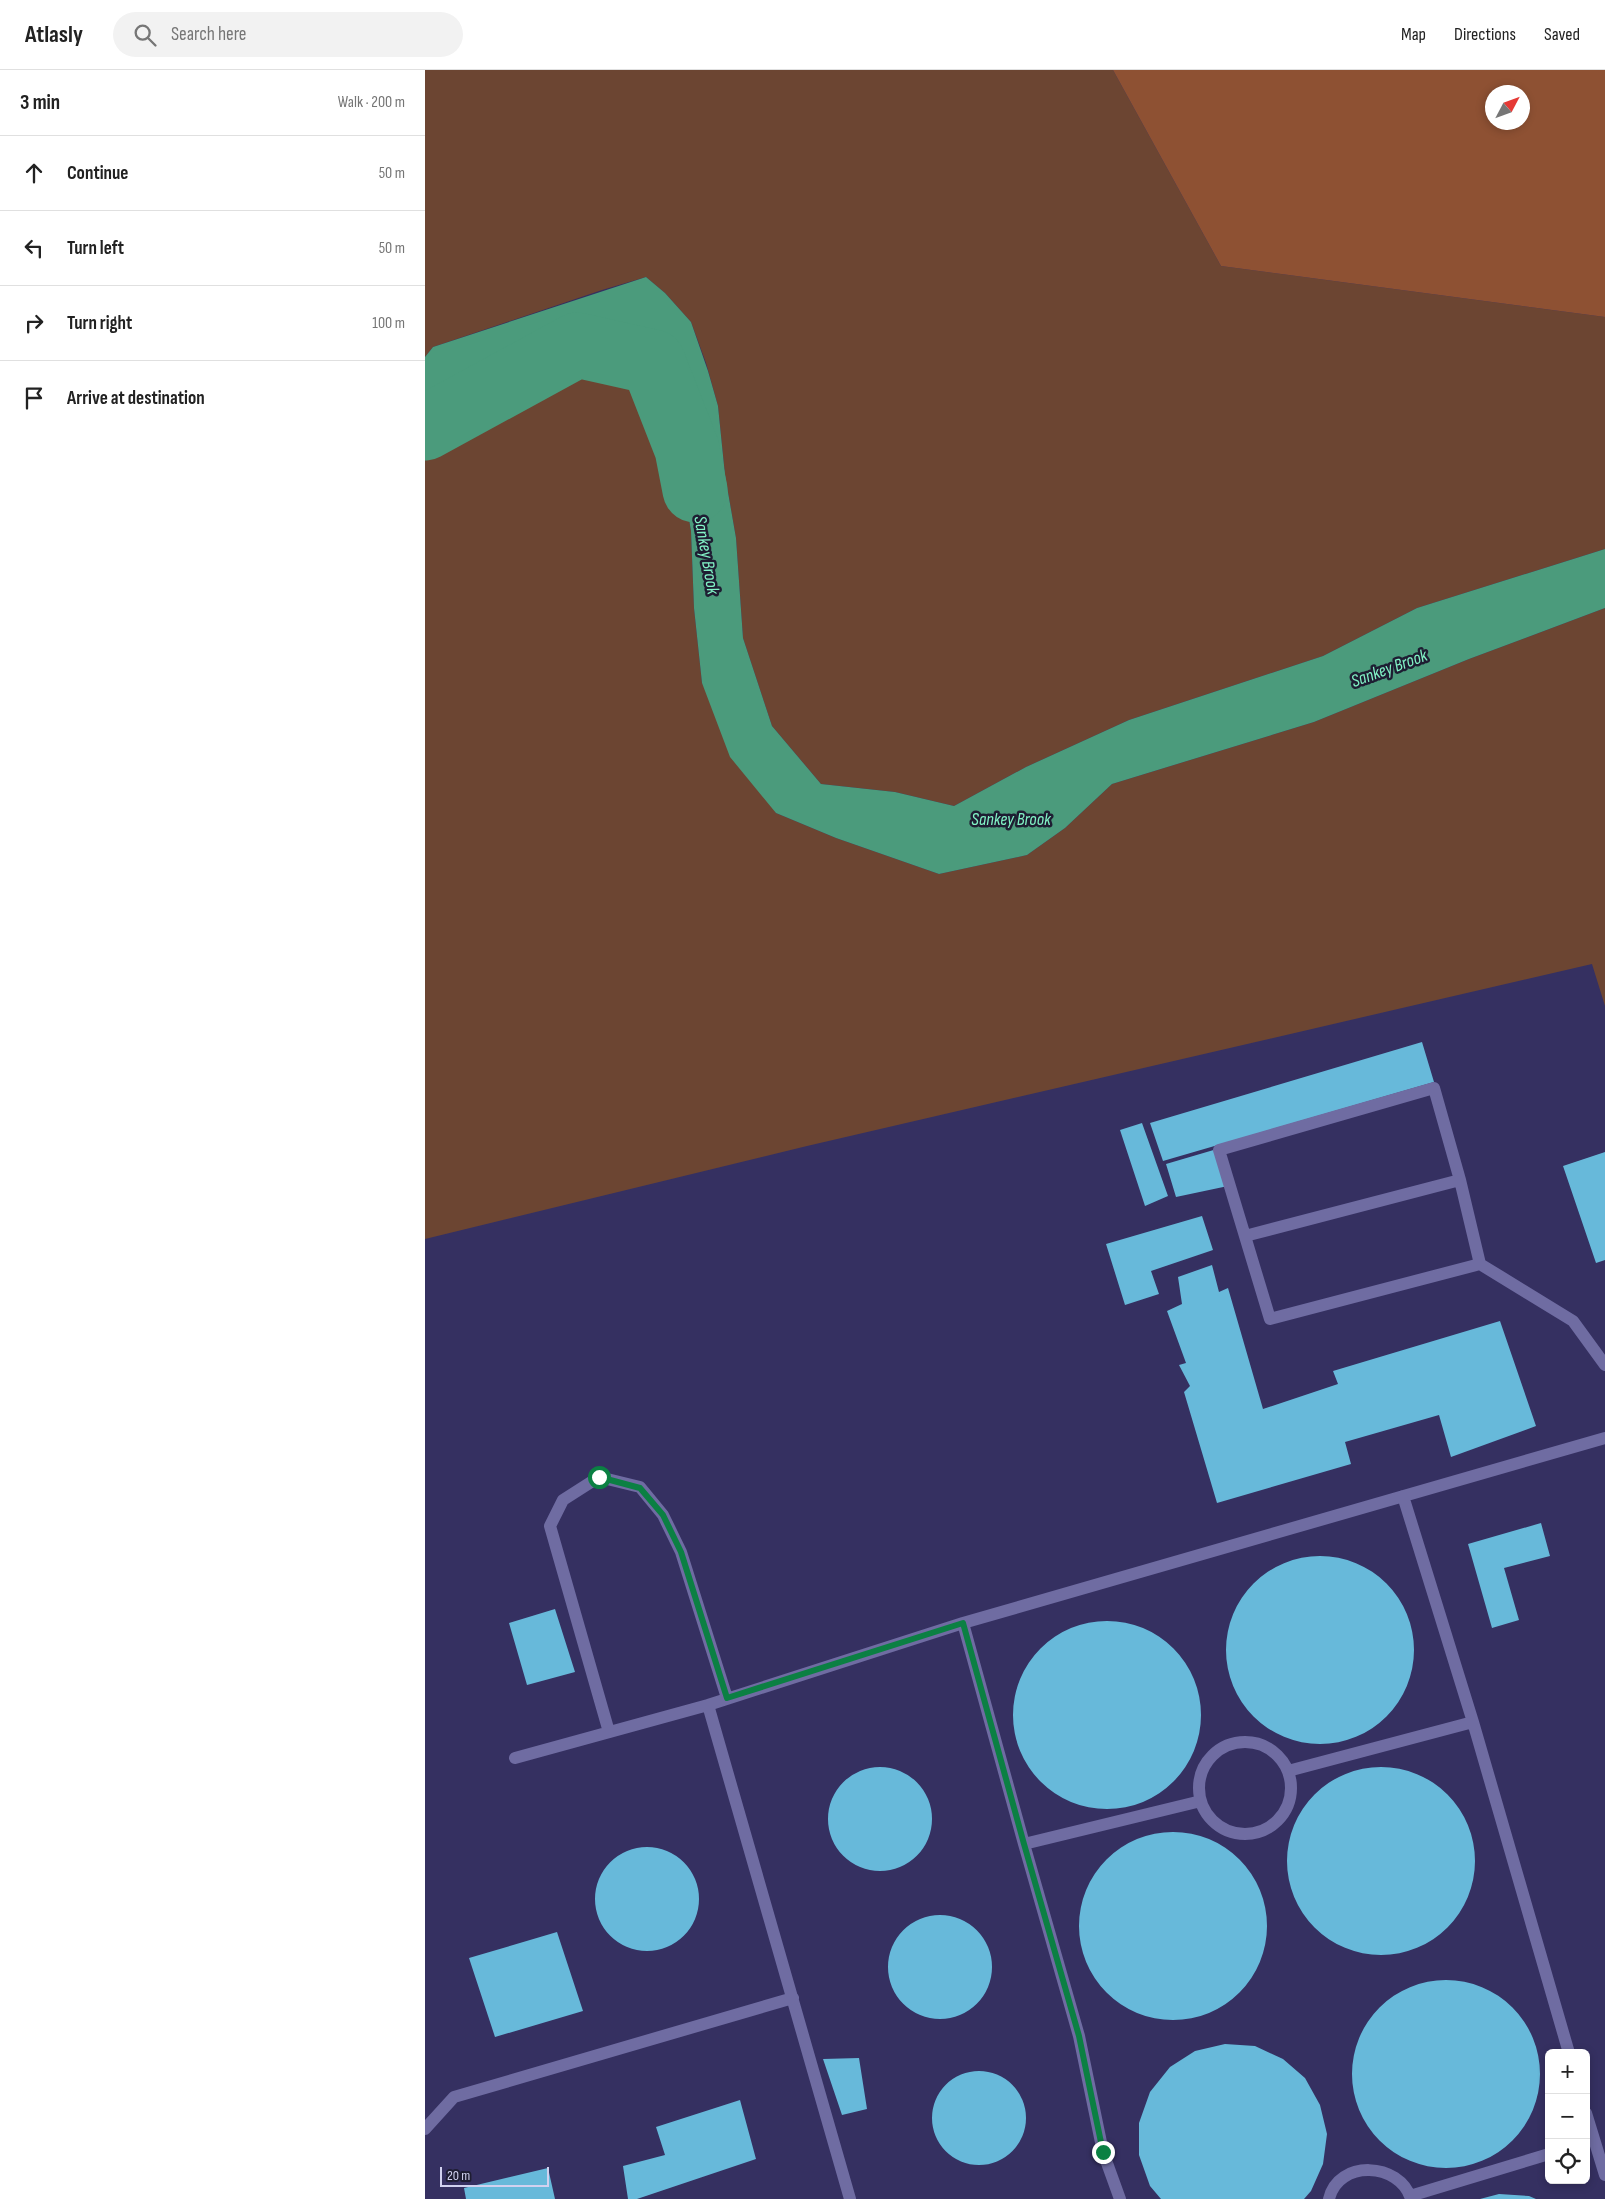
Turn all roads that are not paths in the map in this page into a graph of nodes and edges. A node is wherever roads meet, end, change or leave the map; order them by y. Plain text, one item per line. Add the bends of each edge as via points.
1 (1460, 1180) junction
2 (1245, 1236) junction
3 (1479, 1264) junction
4 (1605, 1365) edge
5 (1605, 1438) edge
6 (1403, 1496) junction
7 (963, 1623) junction
8 (727, 1698) junction
9 (708, 1704) junction
10 (1473, 1722) junction
11 (609, 1732) junction
12 (515, 1758) dead end
13 (1288, 1771) junction
14 (1201, 1801) junction
15 (1024, 1844) junction
16 (793, 1998) junction
17 (1568, 2049) edge
18 (1590, 2125) edge
19 (425, 2129) edge
20 (1595, 2140) edge
21 (1545, 2155) edge
22 (1605, 2175) edge
23 (1410, 2198) edge
24 (851, 2199) edge
25 (1120, 2199) edge
26 (1329, 2199) edge

1 - 2 lane
1 - 2 lane via 1434,1088 1219,1150
1 - 3 lane
2 - 3 lane via 1270,1319
3 - 4 lane via 1573,1321
5 - 6 lane
6 - 7 lane
6 - 10 lane
7 - 8 lane
7 - 15 lane
8 - 9 lane
8 - 11 lane via 681,1552 663,1515 640,1488 599,1477 563,1500 549,1526
9 - 11 lane
9 - 16 lane
10 - 13 lane
10 - 17 lane
11 - 12 lane
13 - 14 lane via 1281,1757 1253,1742 1223,1747 1202,1770 1199,1785
13 - 14 lane via 1292,1785 1291,1800 1274,1825 1261,1832 1231,1832 1218,1826 1207,1815
14 - 15 lane
15 - 25 lane via 1079,2036 1103,2152
16 - 19 lane via 453,2097
16 - 24 lane
18 - 20 lane
20 - 22 lane
21 - 23 lane
23 - 26 lane via 1391,2174 1363,2169 1337,2183

